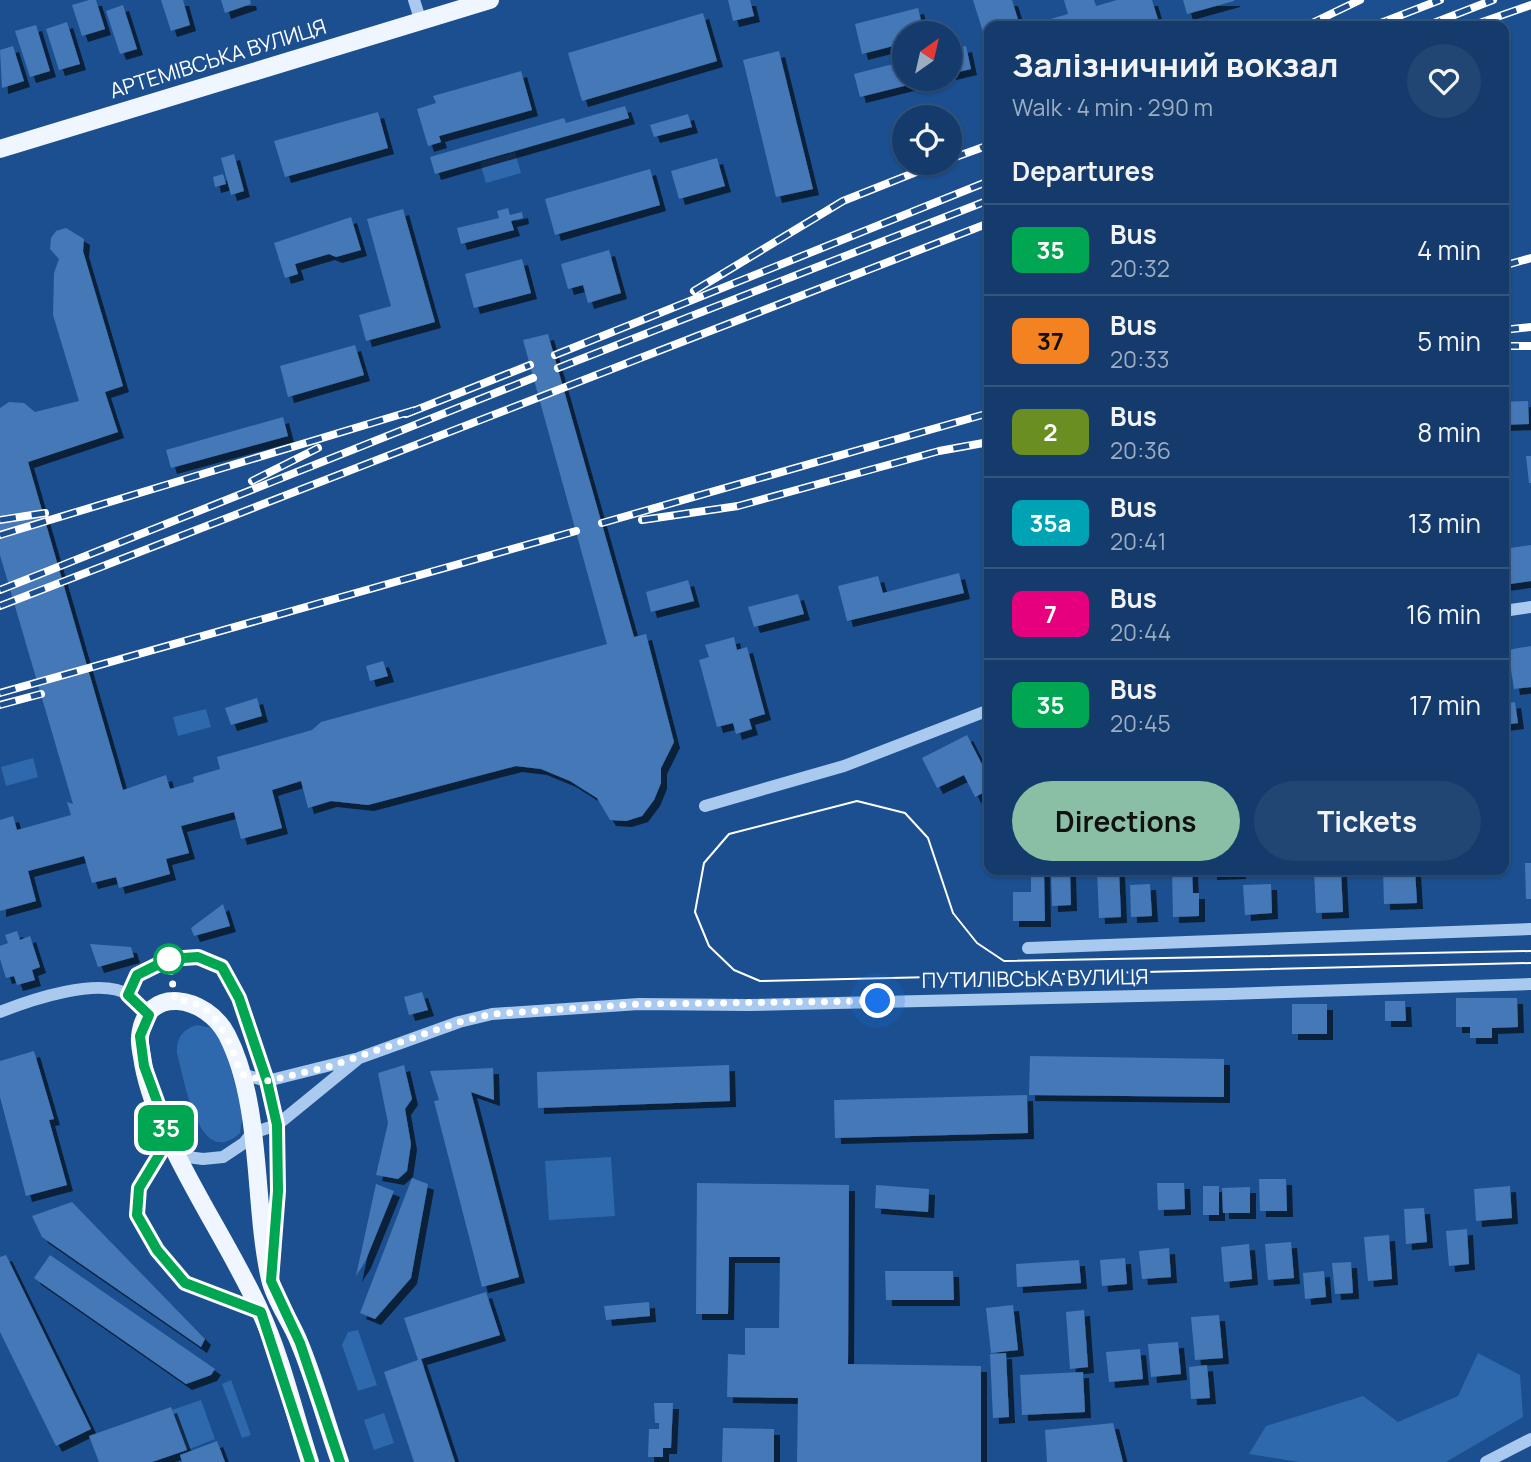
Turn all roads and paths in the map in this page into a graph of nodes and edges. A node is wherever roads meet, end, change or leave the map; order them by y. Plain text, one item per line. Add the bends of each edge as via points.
1 (414, 0) edge
2 (490, 0) edge
3 (421, 22) junction
4 (0, 149) edge
5 (1531, 607) edge
6 (1509, 610) edge
7 (984, 712) edge
8 (705, 806) dead end
9 (1531, 929) edge
10 (1028, 948) dead end
11 (1531, 984) edge
12 (0, 1012) edge
13 (149, 1015) junction
14 (359, 1058) junction
15 (241, 1074) junction
16 (277, 1125) junction
17 (252, 1133) junction
18 (180, 1156) junction
19 (271, 1281) junction
20 (1531, 1439) edge
21 (310, 1462) edge
22 (340, 1462) edge
23 (1486, 1462) edge

1 - 3 street
2 - 3 main road, АРТЕМІВСЬКА ВУЛИЦЯ
3 - 4 main road, АРТЕМІВСЬКА ВУЛИЦЯ
5 - 6 street
7 - 8 street via 844,766
9 - 10 street, ПУТИЛІВСЬКА ВУЛИЦЯ
11 - 14 street, ПУТИЛІВСЬКА ВУЛИЦЯ via 536,1009 459,1022
12 - 13 street via 88,987 128,995
13 - 15 main road via 159,1006 187,999 218,1019
13 - 18 main road via 140,1036 144,1066
14 - 15 street via 267,1081
14 - 16 street, ПУТИЛІВСЬКА ВУЛИЦЯ
15 - 17 main road
16 - 17 street
16 - 19 street via 278,1191
17 - 18 street via 223,1157
17 - 19 main road
18 - 21 main road via 261,1312
19 - 22 main road via 300,1343
20 - 23 street

